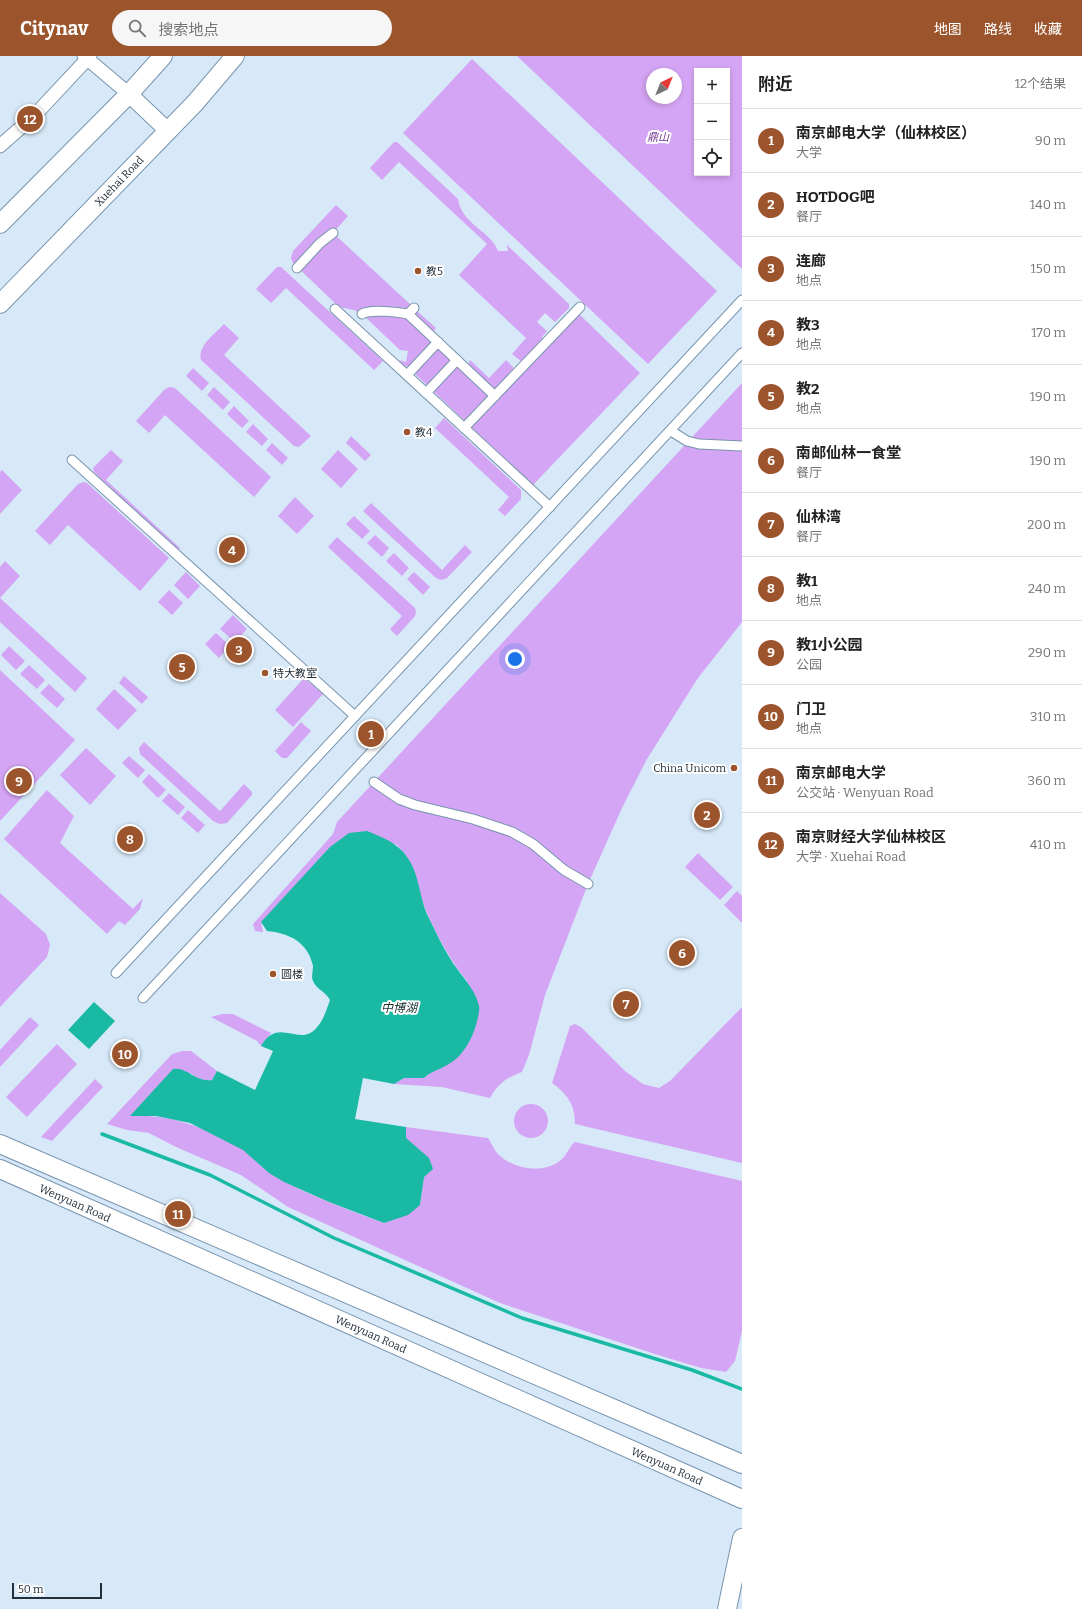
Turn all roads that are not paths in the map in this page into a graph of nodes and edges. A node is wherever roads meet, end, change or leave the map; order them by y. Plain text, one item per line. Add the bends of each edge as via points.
1 (162, 56) edge
2 (235, 56) edge
3 (87, 57) edge
4 (129, 94) junction
5 (168, 131) junction
6 (0, 146) edge
7 (0, 224) edge
8 (333, 233) dead end
9 (297, 268) dead end
10 (742, 300) edge
11 (0, 304) edge
12 (580, 307) dead end
13 (335, 309) dead end
14 (362, 314) dead end
15 (438, 342) junction
16 (742, 353) edge
17 (457, 360) junction
18 (407, 375) junction
19 (426, 393) junction
20 (495, 396) junction
21 (464, 428) junction
22 (671, 431) junction
23 (742, 446) edge
24 (72, 460) dead end
25 (550, 507) junction
26 (355, 716) junction
27 (374, 782) dead end
28 (588, 884) dead end
29 (116, 973) dead end
30 (144, 998) dead end
31 (0, 1144) edge
32 (0, 1170) edge
33 (742, 1464) edge
34 (742, 1499) edge
35 (742, 1538) edge
36 (727, 1609) edge

1 - 4 main road
2 - 5 main road, Xuehai Road
3 - 4 street
3 - 6 street via 44,105
4 - 5 street
4 - 7 main road
5 - 11 main road, Xuehai Road
8 - 9 street
10 - 25 street
12 - 20 street
13 - 18 street
14 - 15 street via 411,311
15 - 17 street
15 - 18 street
16 - 22 street
17 - 19 street
17 - 20 street
18 - 19 street
19 - 21 street
20 - 21 street
21 - 25 street
22 - 23 street via 687,441 699,444
22 - 30 street
24 - 26 street
25 - 26 street
26 - 29 street
27 - 28 street via 399,799 415,805 473,819 512,832
31 - 33 main road
32 - 34 main road, Wenyuan Road
35 - 36 main road

